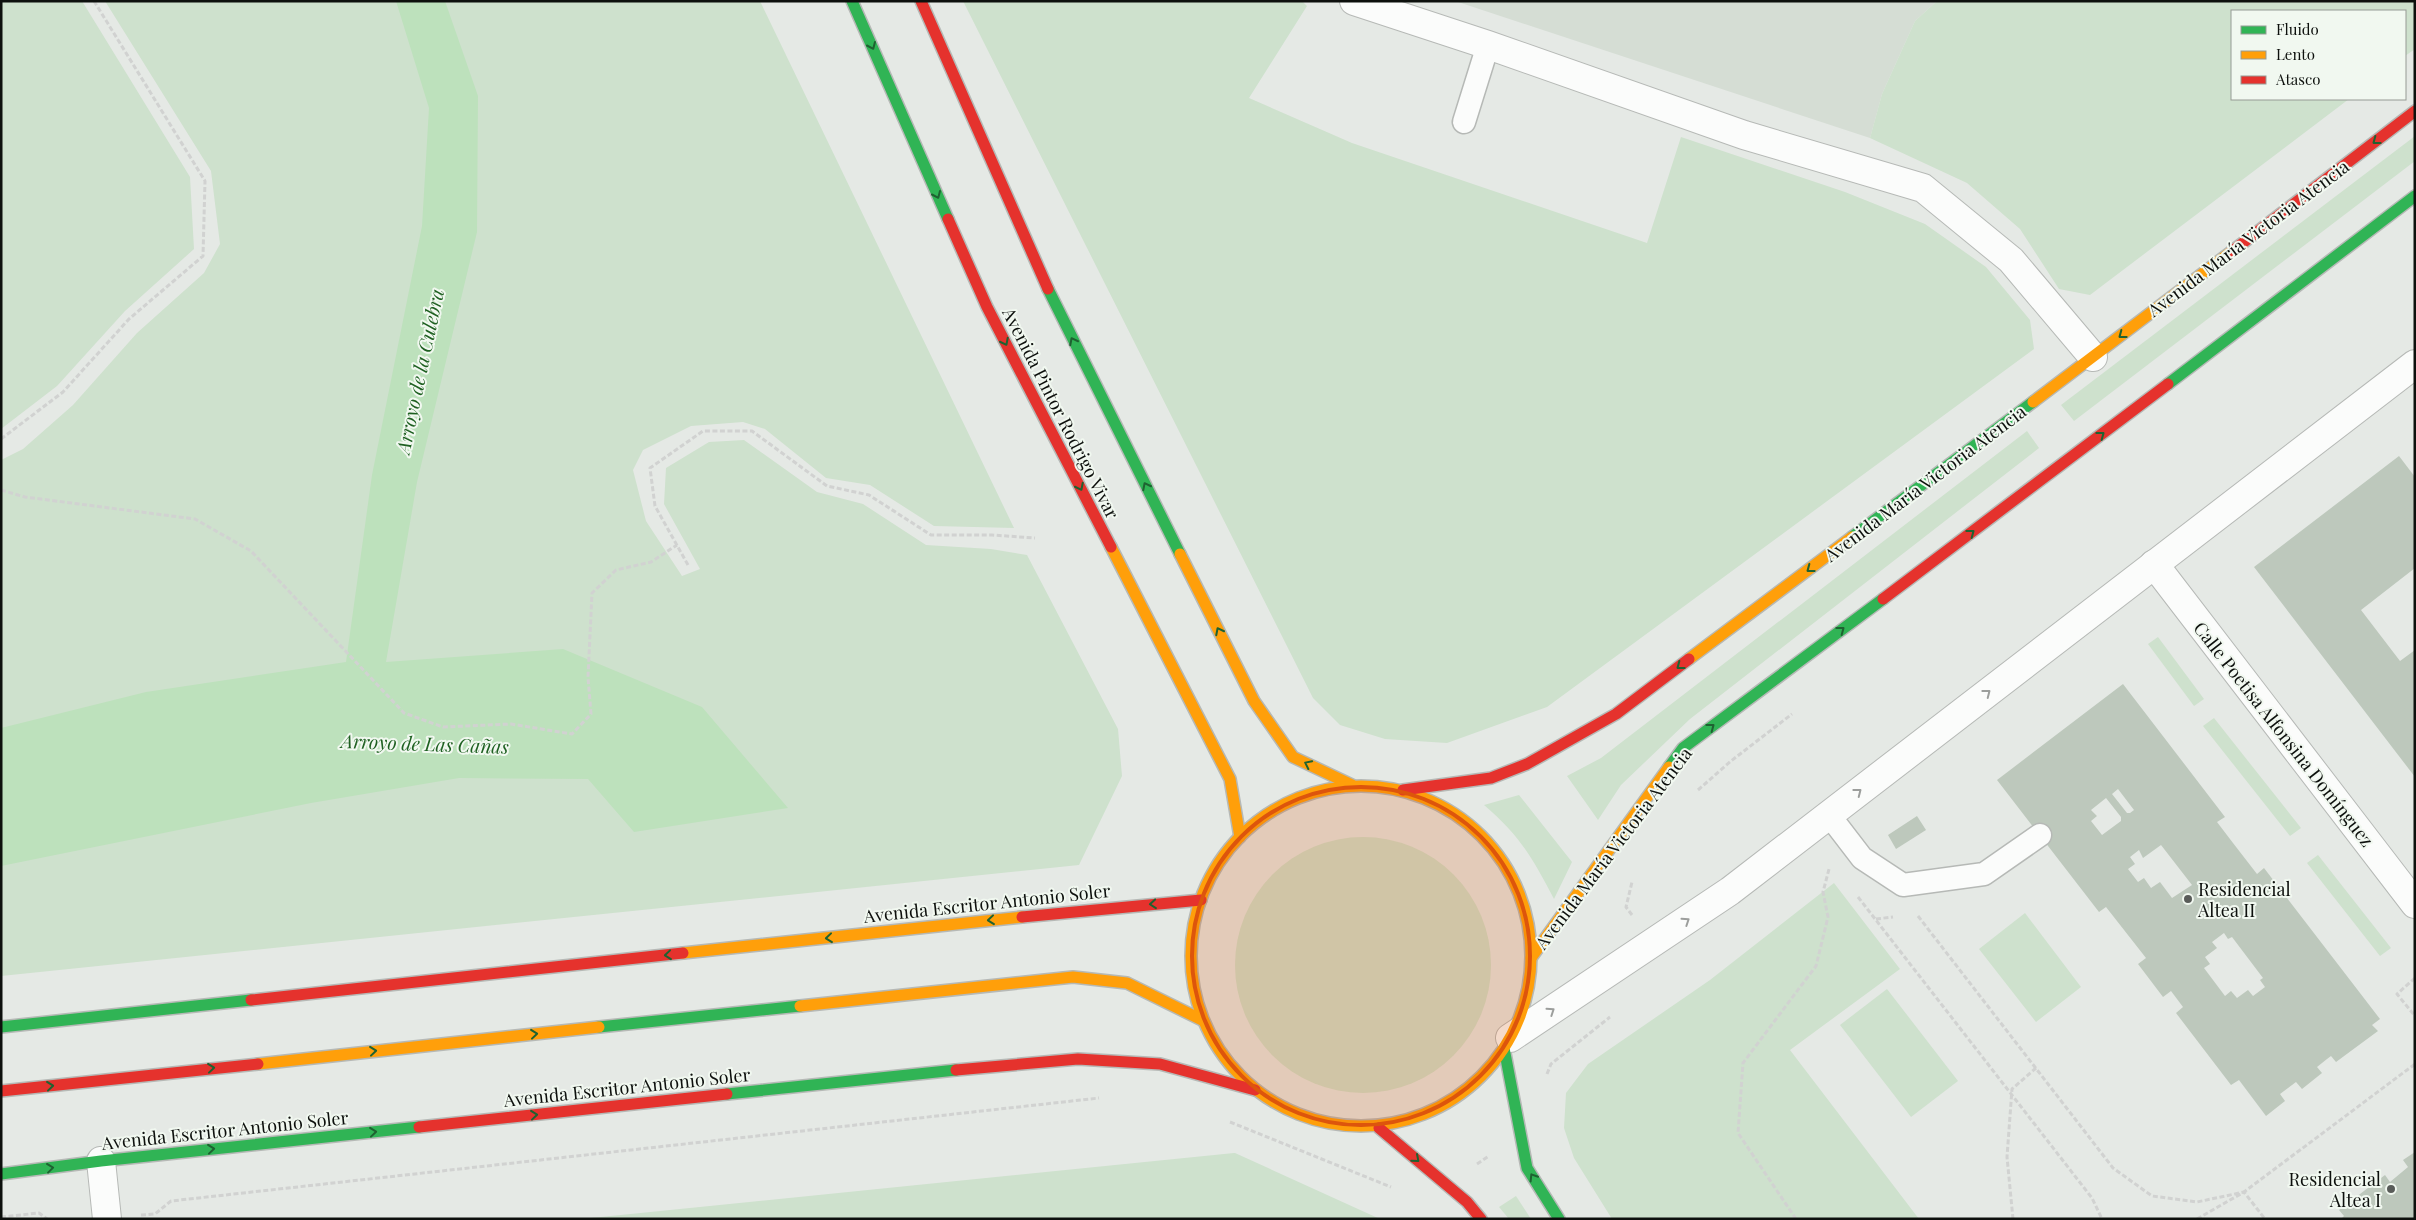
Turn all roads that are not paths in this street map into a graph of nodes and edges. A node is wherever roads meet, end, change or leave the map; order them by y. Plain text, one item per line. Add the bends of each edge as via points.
1 (852, 1) edge
2 (921, 1) edge
3 (1354, 1) edge
4 (1488, 45) junction
5 (2415, 111) edge
6 (1464, 122) dead end
7 (2415, 196) edge
8 (2093, 356) junction
9 (2415, 364) edge
10 (2154, 564) junction
11 (1352, 785) junction
12 (1403, 790) junction
13 (1830, 815) junction
14 (2040, 835) dead end
15 (1240, 837) junction
16 (1201, 900) junction
17 (2415, 904) edge
18 (1531, 958) junction
19 (1202, 1020) junction
20 (1, 1027) edge
21 (1507, 1043) junction
22 (1255, 1090) junction
23 (1, 1091) edge
24 (1379, 1128) junction
25 (101, 1161) junction
26 (1, 1174) edge
27 (106, 1219) edge
28 (1481, 1219) edge
29 (1559, 1219) edge

1 -> 15 main road, Avenida Pintor Rodrigo Vivar via 987,307 1230,779
11 -> 2 main road via 1293,757 1254,701 1046,286
3 - 4 street
4 - 6 lane
4 - 8 street via 1744,135 1923,188 2011,260
5 -> 8 main road, Avenida María Victoria Atencia
18 -> 7 main road, Avenida María Victoria Atencia via 1683,748
8 -> 12 main road, Avenida María Victoria Atencia via 1616,714 1527,764 1491,778
9 - 10 street
13 -> 10 street
10 - 17 street, Calle Poetisa Alfonsina Domínguez
11 - 12 main road
11 - 15 main road via 1296,798
12 - 18 main road via 1445,807 1481,834 1492,848 1508,870 1526,911
13 - 14 lane via 1862,858 1903,885 1984,874
21 -> 13 street via 1730,891
15 - 16 main road via 1214,868
16 - 19 main road via 1192,922 1191,981
16 -> 20 main road, Avenida Escritor Antonio Soler
18 - 21 main road via 1524,1005
19 - 22 main road via 1221,1055
23 -> 19 main road via 1073,977 1127,983
21 - 24 main road via 1476,1081 1439,1106
29 -> 21 main road via 1527,1168
22 - 24 main road via 1300,1115 1348,1126
25 -> 22 main road, Avenida Escritor Antonio Soler via 1018,1062 1078,1059 1160,1064
24 -> 28 main road via 1467,1202
26 -> 25 main road, Avenida Escritor Antonio Soler
25 - 27 street

